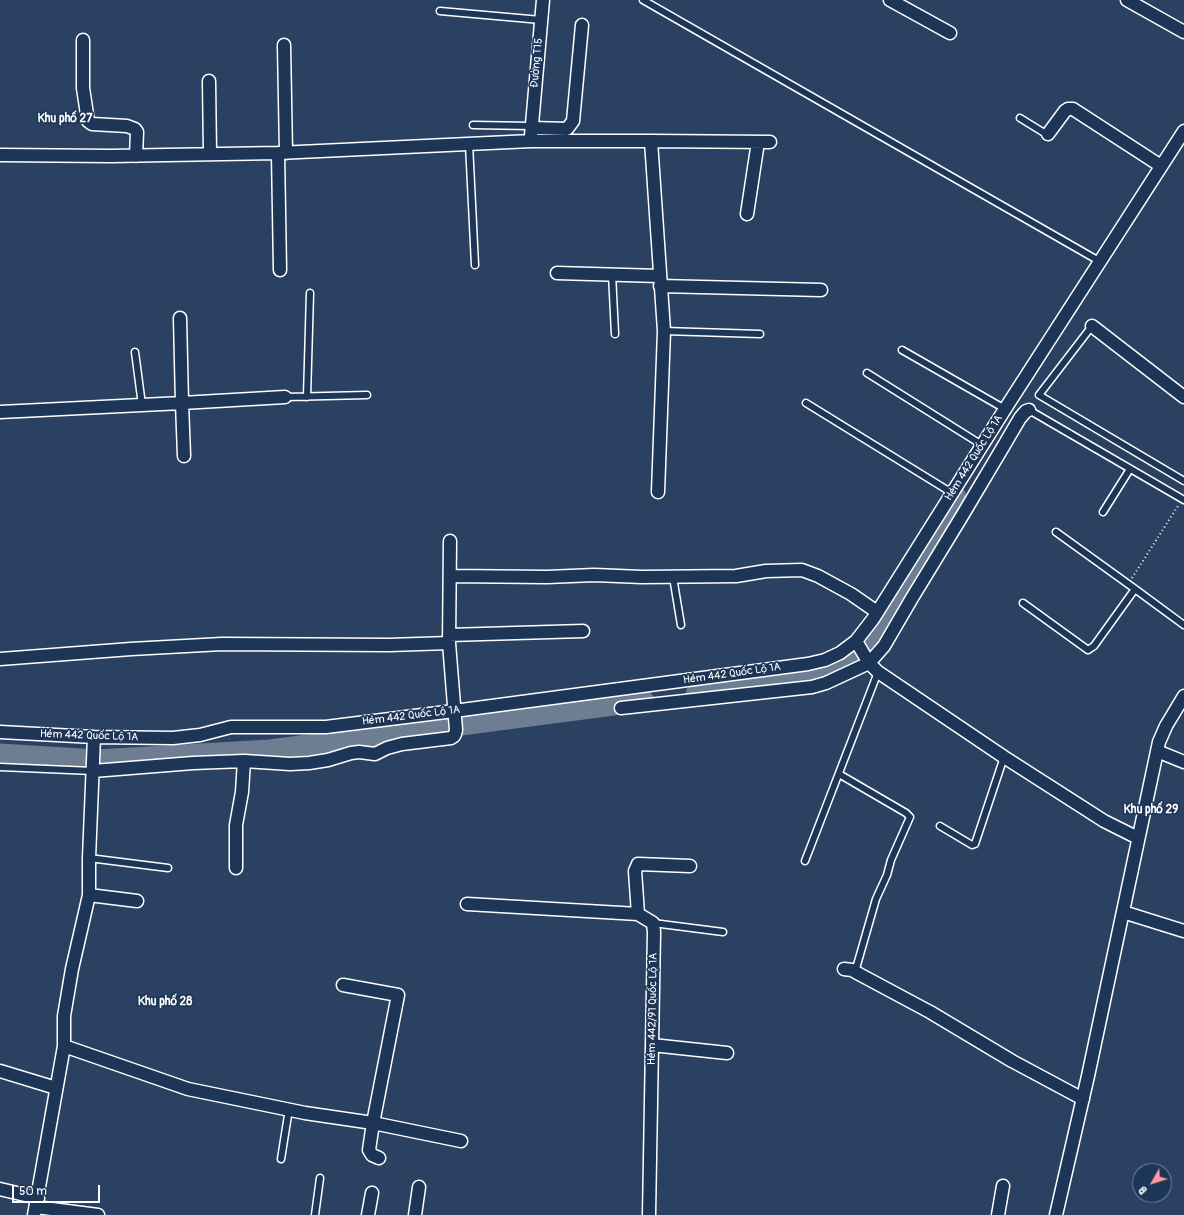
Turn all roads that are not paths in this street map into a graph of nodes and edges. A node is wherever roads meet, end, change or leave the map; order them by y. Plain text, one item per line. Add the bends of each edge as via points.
1 (543, 0) edge
2 (644, 0) edge
3 (890, 0) edge
4 (1127, 0) edge
5 (440, 11) dead end
6 (541, 20) junction
7 (582, 25) dead end
8 (1184, 32) edge
9 (950, 33) dead end
10 (83, 40) dead end
11 (284, 45) dead end
12 (209, 81) dead end
13 (1020, 118) dead end
14 (473, 125) dead end
15 (532, 127) junction
16 (1184, 130) edge
17 (1048, 134) joint
18 (530, 141) junction
19 (651, 141) junction
20 (469, 144) junction
21 (282, 153) junction
22 (210, 154) junction
23 (0, 155) edge
24 (136, 156) junction
25 (1161, 166) junction
26 (747, 214) dead end
27 (1099, 261) junction
28 (475, 265) dead end
29 (280, 270) dead end
30 (557, 273) dead end
31 (612, 274) junction
32 (660, 281) junction
33 (821, 290) dead end
34 (310, 293) dead end
35 (180, 318) dead end
36 (1092, 326) joint
37 (664, 331) junction
38 (615, 334) dead end
39 (760, 334) dead end
40 (902, 350) dead end
41 (135, 352) dead end
42 (867, 373) dead end
43 (367, 395) dead end
44 (285, 397) joint
45 (307, 397) junction
46 (1184, 397) edge
47 (182, 403) junction
48 (806, 403) dead end
49 (142, 405) junction
50 (1005, 409) junction
51 (1029, 410) joint
52 (0, 412) edge
53 (982, 445) junction
54 (184, 456) dead end
55 (1130, 469) junction
56 (1184, 482) edge
57 (658, 492) dead end
58 (952, 493) junction
59 (1183, 499) edge
60 (1103, 512) dead end
61 (1056, 532) dead end
62 (450, 541) dead end
63 (450, 576) junction
64 (673, 577) junction
65 (1135, 589) junction
66 (1023, 603) dead end
67 (877, 612) junction
68 (681, 625) dead end
69 (1184, 625) edge
70 (583, 630) dead end
71 (449, 639) junction
72 (859, 646) junction
73 (0, 659) edge
74 (869, 663) junction
75 (878, 672) junction
76 (1184, 696) edge
77 (621, 708) dead end
78 (454, 713) junction
79 (0, 732) edge
80 (94, 741) junction
81 (1157, 751) junction
82 (1004, 757) junction
83 (244, 761) junction
84 (1184, 762) edge
85 (0, 767) edge
86 (93, 768) junction
87 (839, 774) junction
88 (940, 826) dead end
89 (1138, 838) junction
90 (88, 858) junction
91 (805, 861) dead end
92 (690, 866) dead end
93 (168, 868) dead end
94 (236, 868) dead end
95 (89, 895) junction
96 (137, 901) dead end
97 (467, 904) dead end
98 (1123, 912) junction
99 (638, 914) junction
100 (653, 923) junction
101 (1184, 931) edge
102 (722, 932) dead end
103 (849, 970) joint
104 (343, 985) dead end
105 (652, 1045) junction
106 (64, 1046) junction
107 (727, 1053) dead end
108 (0, 1071) edge
109 (56, 1088) junction
110 (1083, 1099) junction
111 (289, 1110) junction
112 (373, 1123) junction
113 (461, 1141) dead end
114 (281, 1158) dead end
115 (379, 1158) dead end
116 (320, 1178) dead end
117 (1004, 1186) dead end
118 (419, 1187) dead end
119 (0, 1189) edge
120 (372, 1193) dead end
121 (36, 1207) edge
122 (98, 1215) edge
123 (314, 1215) edge
124 (368, 1215) edge
125 (415, 1215) edge
126 (649, 1215) edge
127 (998, 1215) edge
128 (1056, 1215) edge

1 - 6 street, Đường T15
2 - 27 lane
3 - 9 street
4 - 8 street
5 - 6 lane
6 - 15 street, Đường T15
7 - 15 street via 573,121 567,129
10 - 24 street via 83,88 88,121 92,124 127,126 135,129
11 - 21 street
12 - 22 street
13 - 17 lane
14 - 15 lane
15 - 18 street, Đường T15
16 - 25 street, Hẻm 442 Quốc Lộ 1A
17 - 25 street via 1065,111 1073,109
18 - 19 street
18 - 20 street
19 - 26 street via 764,142
19 - 32 street
20 - 21 street
20 - 28 lane
21 - 22 street
21 - 29 street
22 - 24 street
23 - 24 street
25 - 27 street, Hẻm 442 Quốc Lộ 1A
27 - 50 street, Hẻm 442 Quốc Lộ 1A
30 - 31 street
31 - 32 street
31 - 38 lane
32 - 33 street
32 - 37 street
34 - 45 lane
35 - 47 street
36 - 46 street
36 - 56 lane via 1039,395
37 - 39 lane
37 - 57 street
40 - 50 lane
41 - 49 lane
42 - 53 lane
43 - 45 lane
44 - 45 lane
44 - 47 street
47 - 49 street
47 - 54 street
48 - 58 lane
49 - 52 street
50 - 53 street, Hẻm 442 Quốc Lộ 1A
51 - 55 lane
51 - 74 street via 1020,418 884,646
53 - 58 street, Hẻm 442 Quốc Lộ 1A
55 - 59 lane
55 - 60 lane
58 - 67 street, Hẻm 442 Quốc Lộ 1A
61 - 65 lane
62 - 63 street
63 - 64 street
63 - 71 street
64 - 67 street via 736,576 766,571 802,570 851,594
64 - 68 lane
65 - 66 lane via 1094,646 1088,650
65 - 69 lane
67 - 72 street, Hẻm 442 Quốc Lộ 1A
70 - 71 street
71 - 73 street via 389,644 222,644
71 - 78 street
72 - 74 street
72 - 78 street, Hẻm 442 Quốc Lộ 1A via 808,664
74 - 75 street
74 - 77 street via 812,687
75 - 82 street
75 - 87 lane
76 - 81 street via 1166,726
78 - 80 street, Hẻm 442 Quốc Lộ 1A via 326,727 231,727 200,735 173,738
78 - 83 street via 456,730 451,738 402,744 374,754 351,753 309,763
79 - 80 street, Hẻm 442 Quốc Lộ 1A
80 - 86 street
81 - 84 street
81 - 89 street
82 - 88 lane via 975,844 972,845
82 - 89 street via 1104,820
83 - 86 street
83 - 94 street via 236,825
85 - 86 lane
86 - 90 street
87 - 91 lane
87 - 103 lane via 910,817
89 - 98 street
90 - 93 lane
90 - 95 street
92 - 99 street via 638,864 635,871
95 - 96 street
95 - 106 street via 64,1016
97 - 99 street
98 - 101 street
98 - 110 street
99 - 100 street
100 - 102 lane
100 - 105 street, Hẻm 442/91 Quốc Lộ 1A
103 - 110 street via 930,1012 1012,1061
104 - 112 street via 398,995
105 - 107 street
105 - 126 street, Hẻm 442/91 Quốc Lộ 1A
106 - 109 street
106 - 111 street via 188,1089
108 - 109 street
109 - 121 street
110 - 128 street
111 - 112 street
111 - 114 lane
112 - 113 street
112 - 115 street via 369,1150 372,1155
116 - 123 lane
117 - 127 street
118 - 125 street
119 - 121 street
120 - 124 street
121 - 122 street

